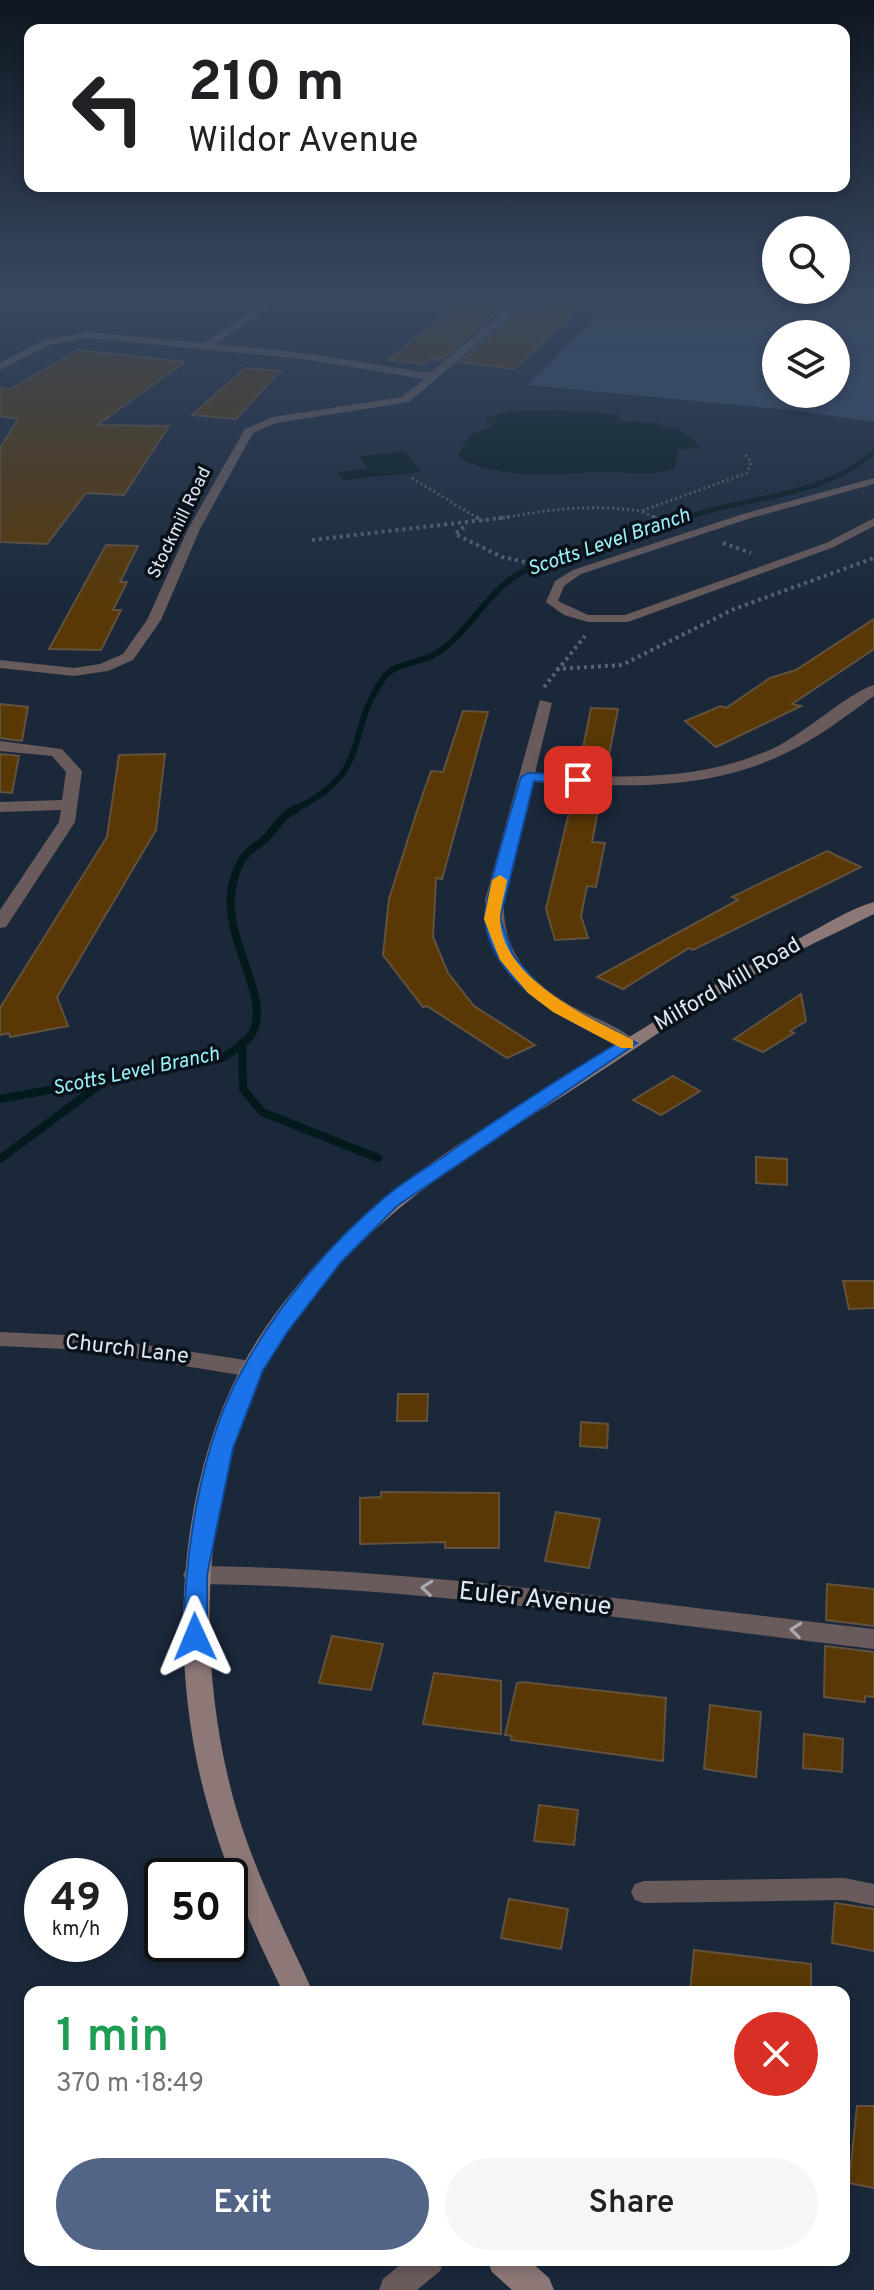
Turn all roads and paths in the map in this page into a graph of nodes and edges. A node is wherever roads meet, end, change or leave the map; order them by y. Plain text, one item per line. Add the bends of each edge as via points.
1 (406, 398) edge
2 (744, 453) dead end
3 (412, 478) dead end
4 (874, 481) edge
5 (641, 511) junction
6 (659, 520) dead end
7 (484, 521) junction
8 (874, 521) edge
9 (475, 523) junction
10 (312, 540) dead end
11 (874, 558) edge
12 (546, 567) dead end
13 (599, 620) junction
14 (0, 664) edge
15 (556, 669) junction
16 (874, 689) edge
17 (545, 703) joint
18 (0, 746) edge
19 (528, 777) junction
20 (71, 805) junction
21 (0, 807) edge
22 (874, 907) edge
23 (0, 923) edge
24 (628, 1043) junction
25 (0, 1339) edge
26 (252, 1369) junction
27 (196, 1575) junction
28 (874, 1639) edge
29 (644, 1892) dead end
30 (874, 1895) edge
31 (295, 1986) edge
32 (422, 2266) edge
33 (511, 2266) edge
34 (394, 2290) edge
35 (537, 2290) edge

1 - 14 street, Stockmill Road via 273,420 249,431 194,529 154,620 135,651 118,663 74,672
2 - 5 path via 751,462 747,473
3 - 7 path
4 - 13 lane via 747,516 562,580 552,591 552,602 560,610
5 - 6 path
5 - 7 path via 582,505
7 - 9 path
8 - 13 lane via 830,545 628,618
9 - 10 path
9 - 12 path via 455,534
11 - 15 path via 734,609 629,662
13 - 15 path
15 - 17 path via 540,693
16 - 19 street via 780,751 718,773 628,782
17 - 19 street
18 - 20 street via 45,749 65,758 74,771
19 - 24 street via 494,900 496,938 533,989
20 - 21 street
20 - 23 street via 56,844
22 - 24 main road, Milford Mill Road via 729,981
24 - 26 main road, Milford Mill Road via 391,1202 313,1282
25 - 26 street, Church Lane via 101,1344
26 - 27 main road, Milford Mill Road via 222,1448
28 -> 27 street, Euler Avenue via 350,1580
27 - 31 main road, Milford Mill Road via 197,1681 223,1816 245,1882
29 - 30 lane via 844,1889
32 - 34 lane
33 - 35 main road

